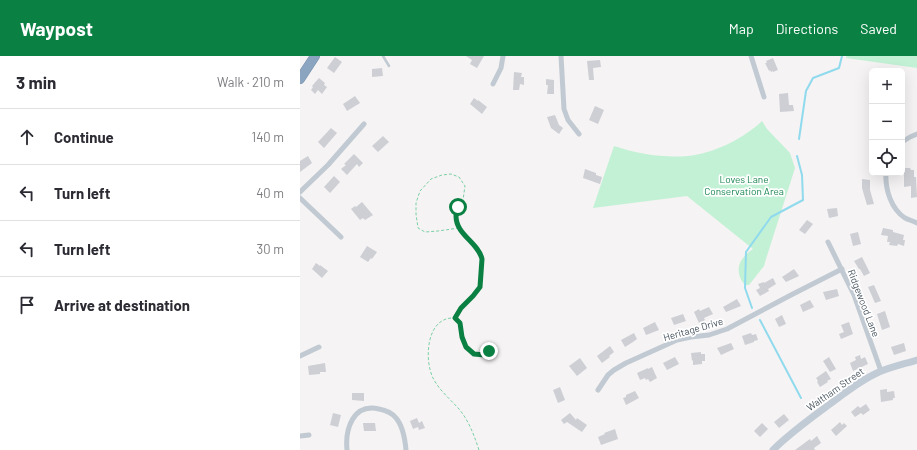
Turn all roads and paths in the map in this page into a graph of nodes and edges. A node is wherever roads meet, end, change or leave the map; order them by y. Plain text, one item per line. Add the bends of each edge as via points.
1 (315, 56) edge
2 (383, 56) edge
3 (503, 56) edge
4 (561, 56) edge
5 (750, 56) edge
6 (389, 66) dead end
7 (300, 79) edge
8 (493, 84) dead end
9 (764, 97) dead end
10 (364, 124) dead end
11 (579, 134) dead end
12 (917, 134) edge
13 (905, 140) edge
14 (886, 176) edge
15 (300, 192) edge
16 (300, 198) edge
17 (917, 223) edge
18 (459, 228) junction
19 (341, 238) dead end
20 (828, 242) dead end
21 (842, 269) junction
22 (455, 318) junction
23 (319, 347) dead end
24 (489, 351) dead end
25 (300, 356) edge
26 (917, 360) edge
27 (881, 371) junction
28 (598, 390) dead end
29 (309, 435) dead end
30 (300, 436) edge
31 (347, 450) edge
32 (406, 450) edge
33 (478, 450) edge
34 (773, 450) edge

1 - 7 highway
2 - 6 lane
3 - 8 street via 501,68
4 - 11 street via 564,109 568,120
5 - 9 street
10 - 15 street
12 - 13 street
14 - 17 street via 886,187 896,210 905,218
16 - 19 street
18 - 18 path via 425,232 418,228 416,203 420,191 431,179 452,174 459,177 465,186 463,200 456,216
18 - 22 path via 475,245 482,259 480,287
20 - 21 street, Ridgewood Lane
21 - 27 street, Ridgewood Lane
21 - 28 street, Heritage Drive via 728,329 677,340 626,363 608,375
22 - 24 path via 460,323 463,342 469,351 485,355
22 - 33 path via 439,323 432,332 429,342 432,377 467,420
23 - 25 street
26 - 27 street, Waltham Street
27 - 34 street, Waltham Street via 850,390
29 - 30 street
31 - 32 street via 347,431 354,418 364,409 373,408 388,412 396,418 402,428

